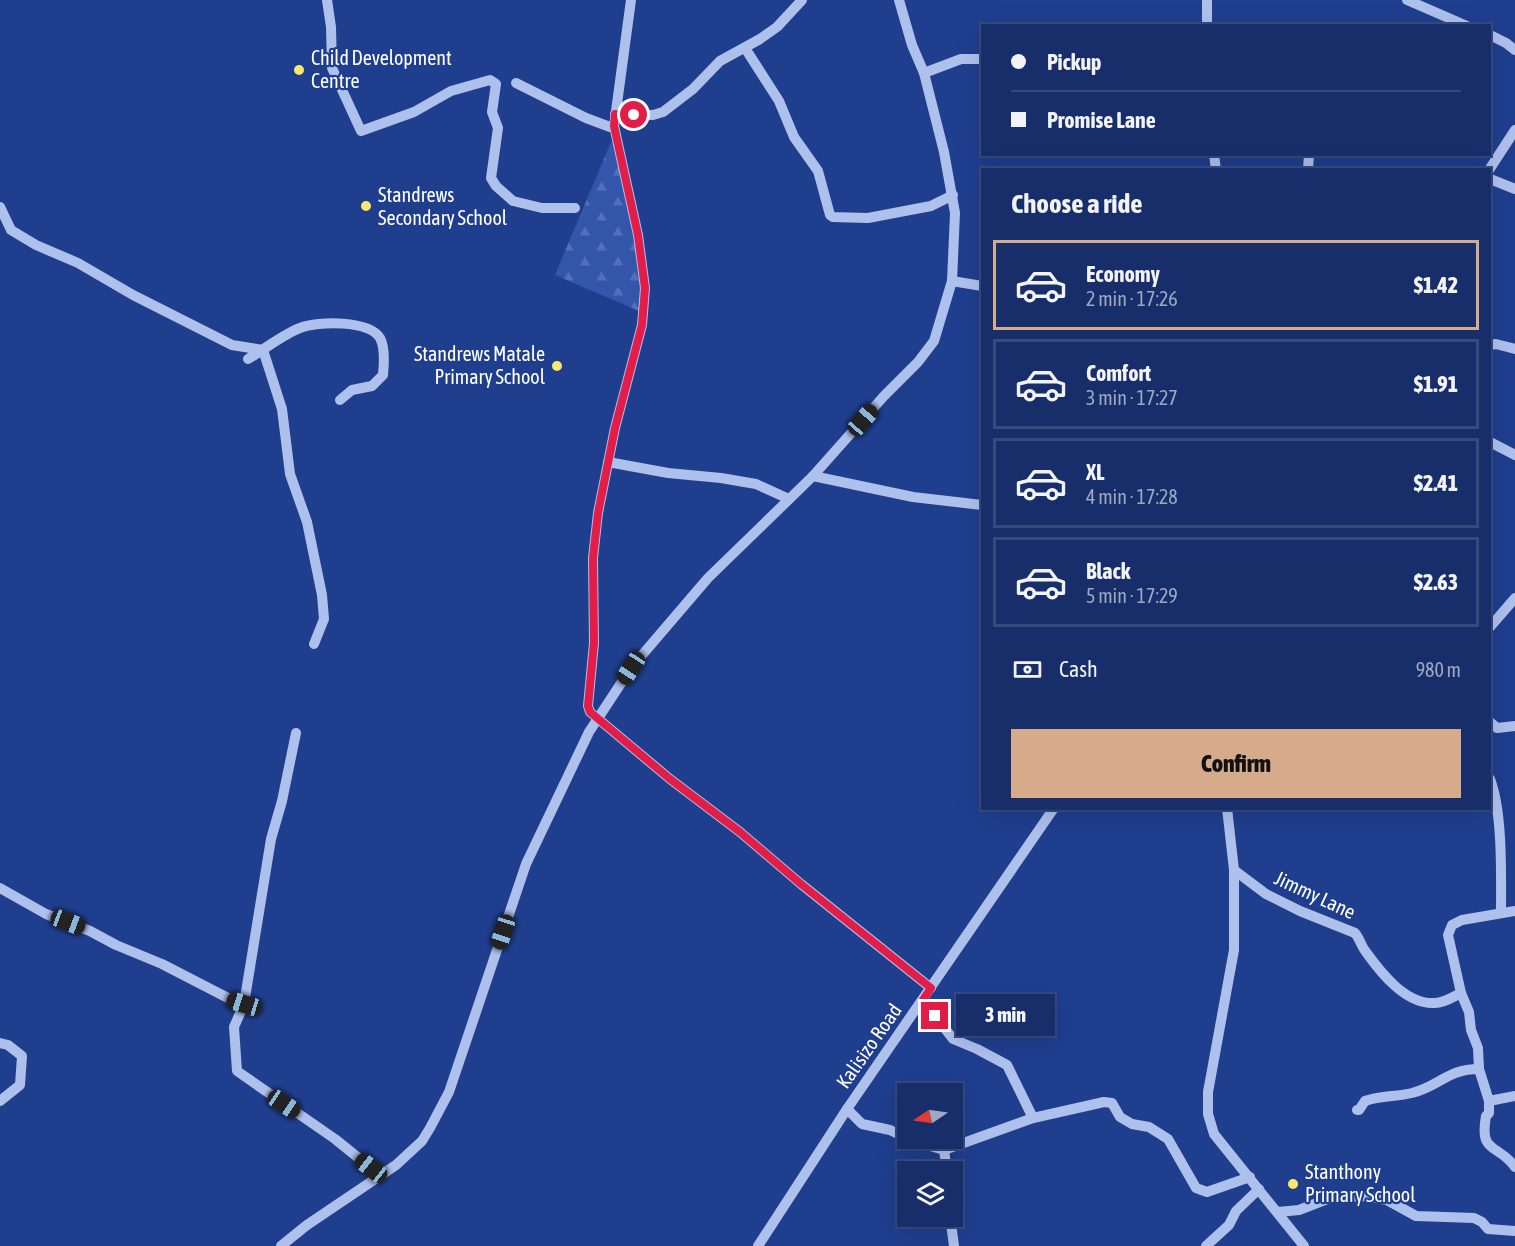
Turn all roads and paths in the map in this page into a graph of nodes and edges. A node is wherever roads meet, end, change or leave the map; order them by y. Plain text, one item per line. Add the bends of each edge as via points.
1 (327, 0) edge
2 (631, 0) edge
3 (802, 0) edge
4 (899, 0) edge
5 (1207, 0) edge
6 (1407, 0) edge
7 (1207, 24) edge
8 (1462, 24) edge
9 (1491, 35) edge
10 (745, 48) junction
11 (1515, 50) edge
12 (981, 59) edge
13 (924, 73) junction
14 (516, 83) dead end
15 (615, 114) junction
16 (610, 127) dead end
17 (1515, 130) edge
18 (1490, 168) edge
19 (1491, 179) edge
20 (1515, 189) edge
21 (953, 195) junction
22 (0, 207) edge
23 (575, 208) dead end
24 (952, 281) junction
25 (981, 286) edge
26 (1491, 345) edge
27 (1515, 349) edge
28 (263, 350) junction
29 (248, 359) dead end
30 (340, 400) dead end
31 (1491, 442) edge
32 (1515, 454) edge
33 (608, 462) junction
34 (813, 476) junction
35 (789, 499) junction
36 (981, 505) edge
37 (1515, 598) edge
38 (1491, 626) edge
39 (314, 644) dead end
40 (598, 718) junction
41 (1491, 723) edge
42 (1515, 726) edge
43 (296, 734) dead end
44 (1491, 784) edge
45 (1053, 810) edge
46 (1227, 810) edge
47 (1234, 870) junction
48 (0, 888) edge
49 (1515, 911) edge
50 (1501, 913) junction
51 (931, 988) junction
52 (1461, 993) junction
53 (923, 1000) junction
54 (244, 1004) junction
55 (0, 1043) edge
56 (1479, 1069) junction
57 (1515, 1096) edge
58 (0, 1101) edge
59 (1489, 1101) junction
60 (847, 1109) junction
61 (1357, 1110) dead end
62 (1033, 1118) junction
63 (944, 1150) junction
64 (946, 1161) edge
65 (1515, 1167) edge
66 (386, 1172) junction
67 (1250, 1177) junction
68 (1259, 1189) junction
69 (1278, 1212) junction
70 (951, 1227) edge
71 (1515, 1232) edge
72 (281, 1246) edge
73 (758, 1246) edge
74 (954, 1246) edge
75 (1206, 1246) edge
76 (1304, 1246) edge

1 - 23 street via 332,68 361,131 414,112 452,91 490,80 496,84 492,112 498,128 491,178 496,186 513,201 542,208
2 - 15 street
3 - 10 street via 777,27
4 - 13 street
5 - 7 street
6 - 8 street
9 - 11 street
10 - 15 street via 720,61 663,112
10 - 21 street via 779,101 794,137 818,171 833,217 868,218 931,206
12 - 13 street via 961,59
13 - 21 street
14 - 16 street
15 - 33 street via 615,136 638,235 645,288 642,325
17 - 18 street
19 - 20 street
21 - 24 street
22 - 28 street via 11,230 36,245 78,263 232,345
24 - 25 street
24 - 34 street via 934,341
26 - 27 street
28 - 29 street
28 - 30 street via 298,329 319,323 373,331 382,341 382,375 372,386 352,390
28 - 39 street via 282,409 290,474 307,522 322,595 324,619
31 - 32 street
33 - 35 street via 756,484
33 - 40 street via 595,541 594,643 588,699 590,712
34 - 35 street
34 - 36 street via 913,497
35 - 40 street via 708,578 631,668
37 - 38 street
40 - 51 street
40 - 66 street via 526,864 449,1092 422,1141
41 - 42 street via 1497,728
43 - 54 street via 271,839
44 - 50 street via 1500,851
45 - 51 street, Kalisizo Road
46 - 47 street
47 - 52 street, Jimmy Lane via 1266,894 1354,933 1392,985 1404,994 1432,1004
47 - 67 street via 1234,950 1208,1092 1208,1114 1214,1134
48 - 54 street via 46,914
49 - 50 street
50 - 52 street via 1452,925 1448,935
51 - 53 street, Kalisizo Road
52 - 56 street via 1478,1048
53 - 60 street, Kalisizo Road
53 - 62 street via 953,1039 1007,1065
54 - 66 street via 234,1027 237,1071 371,1168
55 - 58 street via 22,1056 20,1085
56 - 59 street
56 - 61 street via 1450,1073 1427,1089 1413,1093 1370,1099
57 - 59 street
59 - 65 street via 1484,1125 1487,1144 1504,1154
60 - 63 street via 862,1124
60 - 73 street, Kalisizo Road
62 - 63 street
62 - 67 street via 1112,1103 1120,1117 1168,1138 1196,1188 1207,1192
63 - 64 street
66 - 72 street
67 - 68 street
68 - 69 street
68 - 75 street via 1236,1211 1229,1226
69 - 71 street via 1299,1210 1330,1198 1375,1197 1416,1216 1474,1218 1488,1229
69 - 76 street
70 - 74 street

